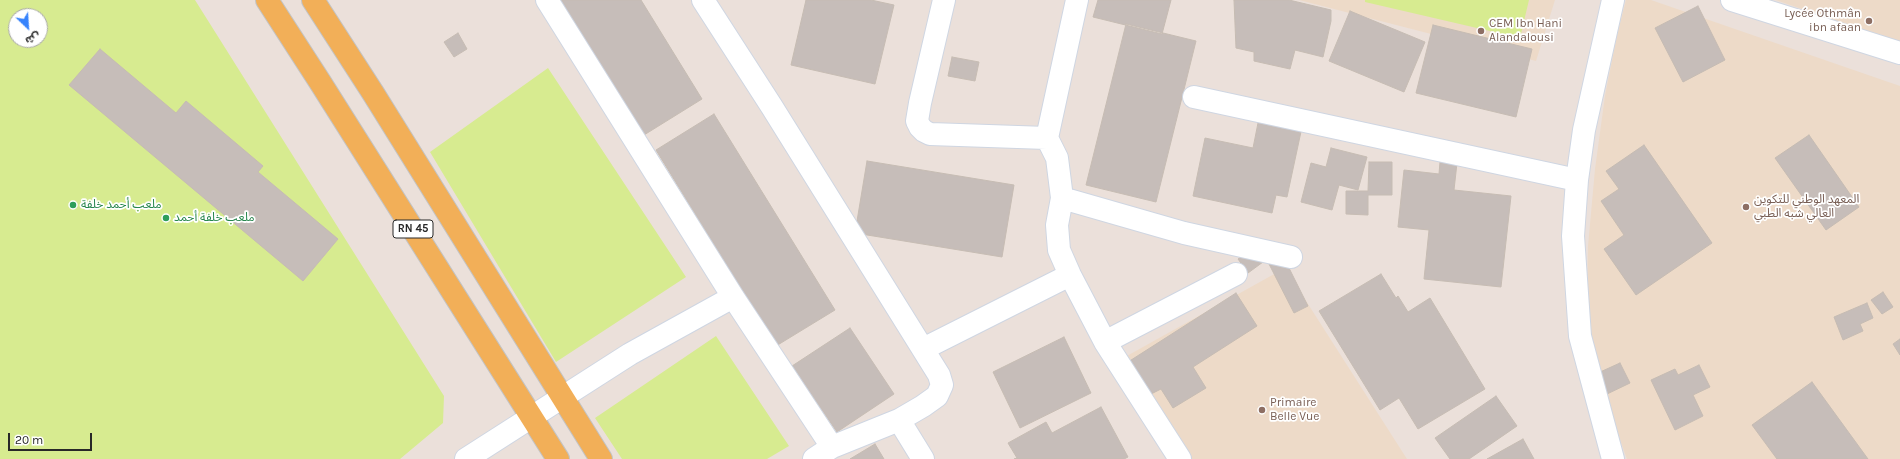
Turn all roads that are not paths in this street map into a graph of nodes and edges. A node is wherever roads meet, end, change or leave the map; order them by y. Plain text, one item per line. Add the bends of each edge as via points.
1 (267, 0) edge
2 (312, 0) edge
3 (547, 0) edge
4 (703, 0) edge
5 (944, 0) edge
6 (1077, 0) edge
7 (1613, 0) edge
8 (1732, 0) edge
9 (1900, 54) edge
10 (1194, 97) dead end
11 (1048, 138) junction
12 (1576, 180) junction
13 (1062, 198) junction
14 (1291, 257) dead end
15 (1070, 274) junction
16 (1236, 274) dead end
17 (733, 297) junction
18 (1105, 342) junction
19 (923, 348) junction
20 (562, 399) junction
21 (532, 418) junction
22 (900, 420) junction
23 (832, 448) junction
24 (466, 459) edge
25 (558, 459) edge
26 (601, 459) edge
27 (814, 459) edge
28 (923, 459) edge
29 (1180, 459) edge
30 (1613, 459) edge

1 - 21 main road, RN 45
2 - 20 main road, RN 45 via 373,92
3 - 17 street
4 - 19 street
5 - 11 street via 920,103 917,121 920,127 930,134
6 - 11 street
7 - 12 street via 1584,130
8 - 9 street
10 - 12 street
11 - 13 street via 1057,158
12 - 30 street via 1573,236 1580,336
13 - 14 street via 1184,233
13 - 15 street via 1056,225 1059,250
15 - 18 street
15 - 19 street
16 - 18 street
17 - 20 street via 630,354
17 - 23 street
18 - 29 street
19 - 22 street via 940,375 942,385 937,396
20 - 21 street
20 - 26 main road, RN 45
21 - 24 street
21 - 25 main road, RN 45
22 - 23 street
22 - 28 street
23 - 27 street

